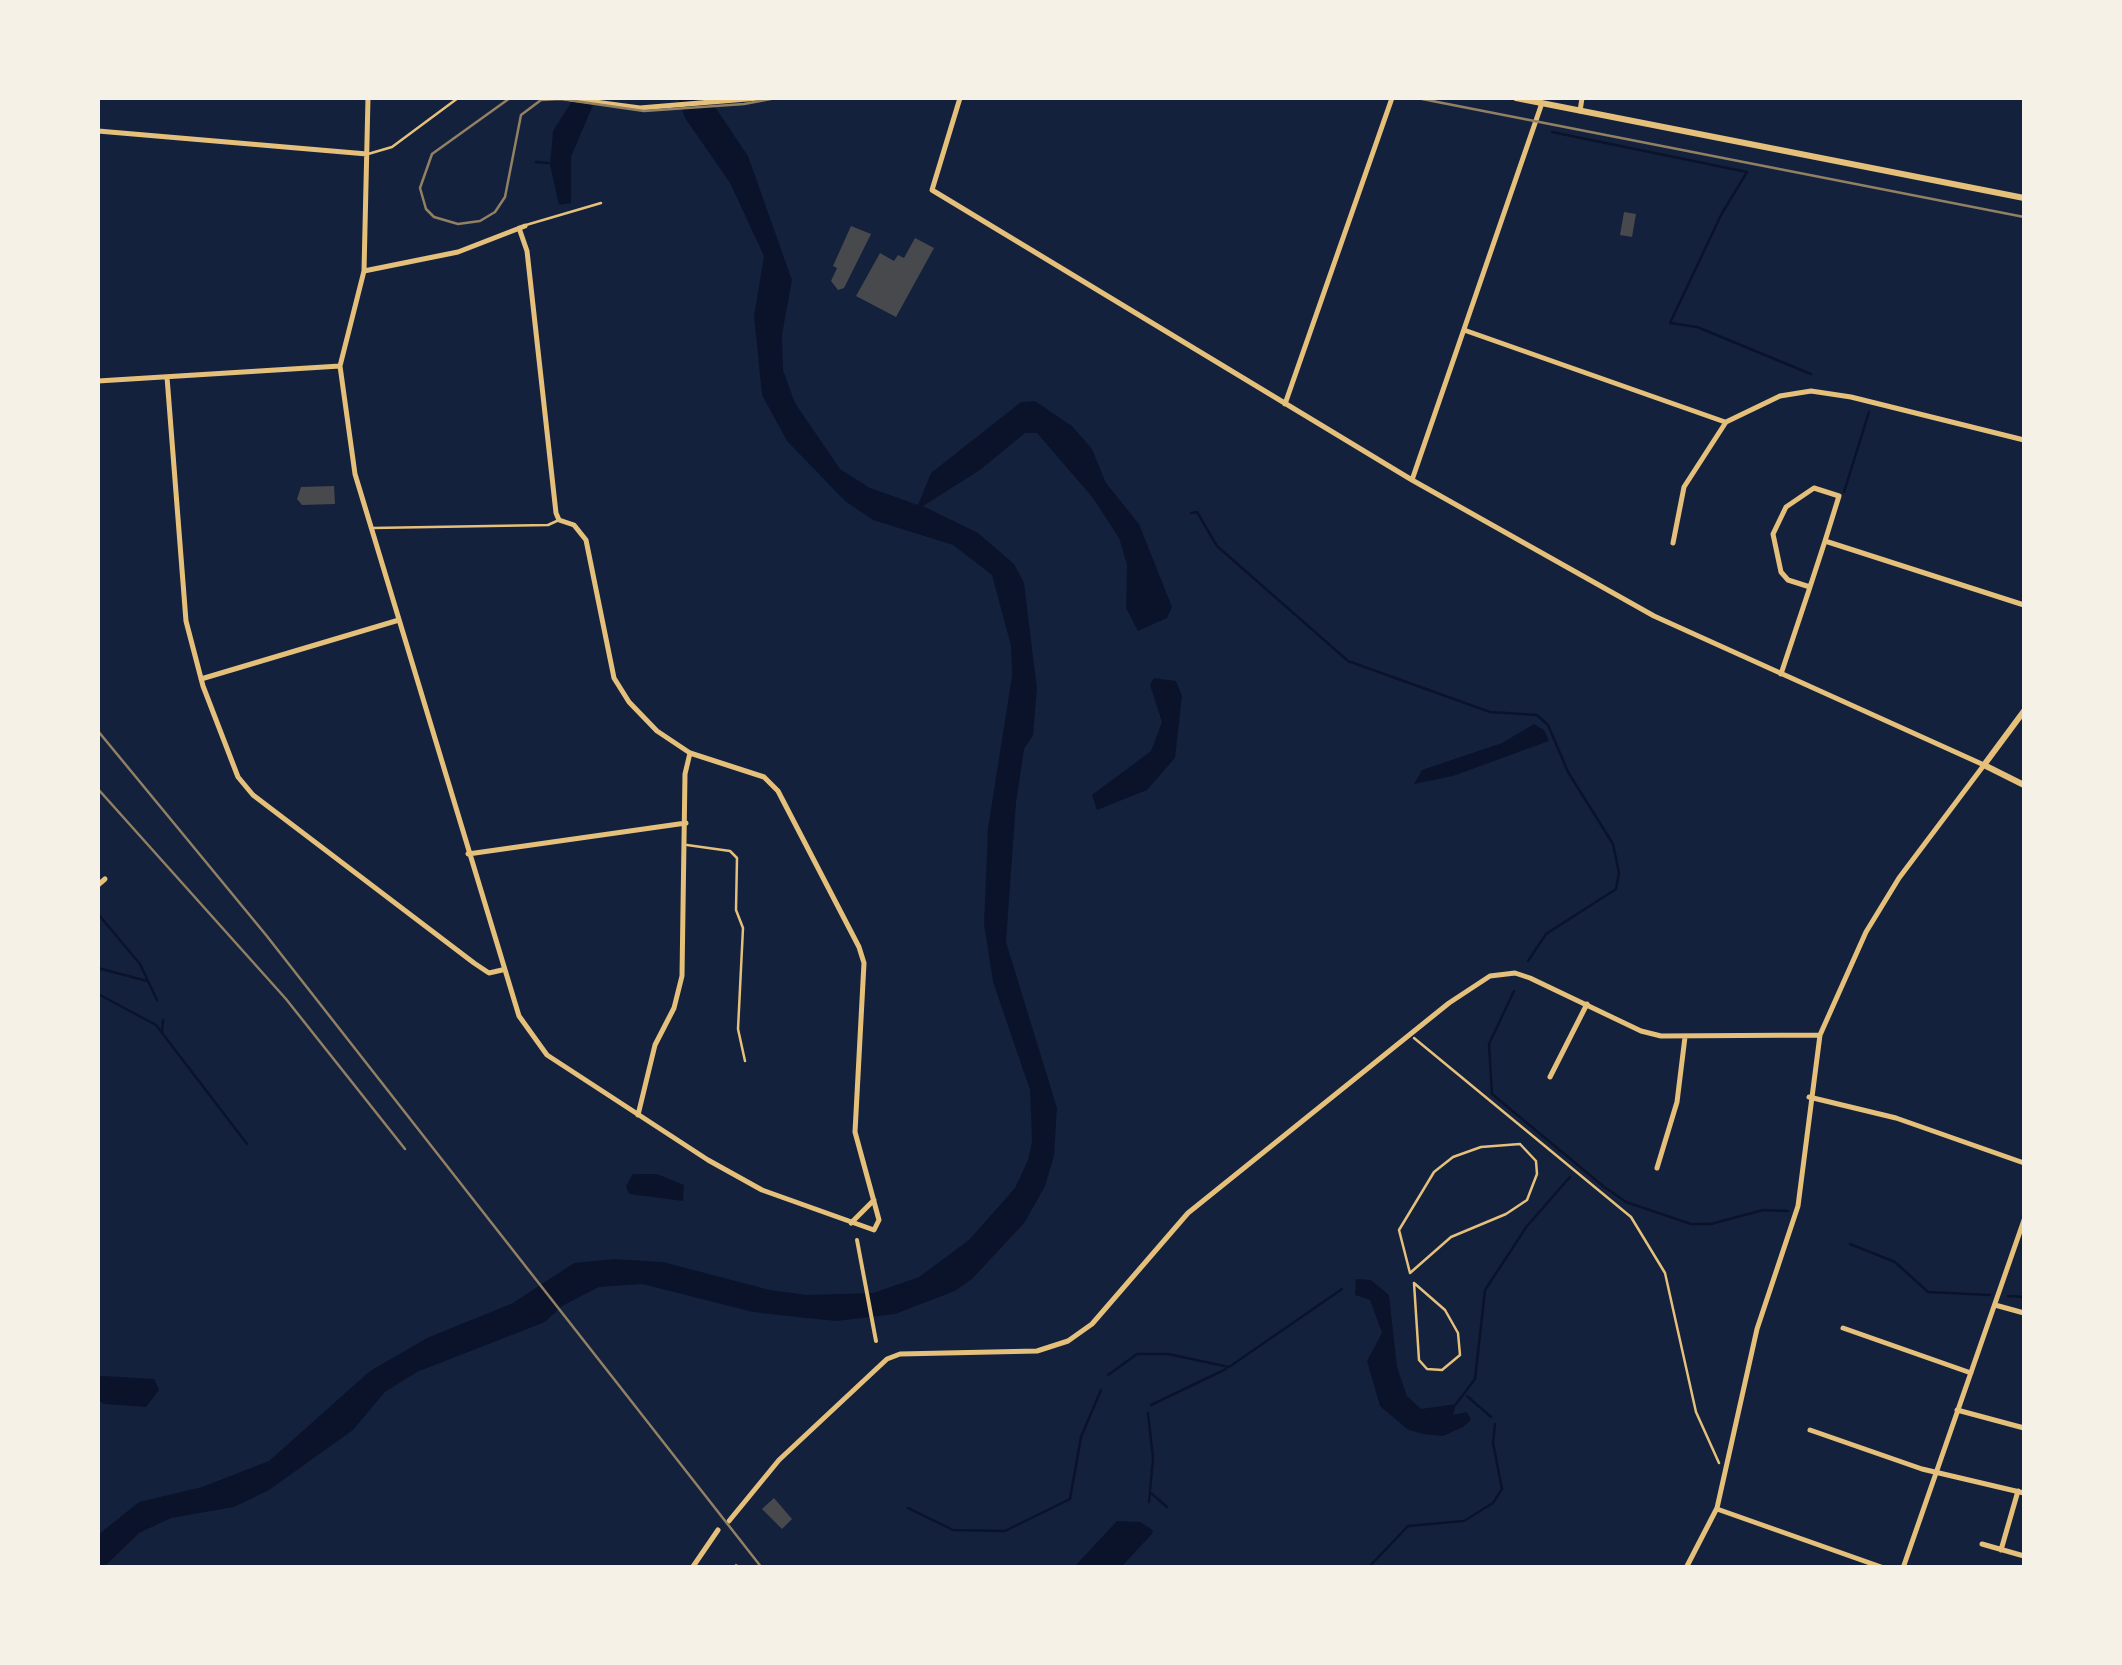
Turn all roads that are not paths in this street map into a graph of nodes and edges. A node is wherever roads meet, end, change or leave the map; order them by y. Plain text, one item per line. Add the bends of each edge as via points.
1 (368, 98) edge
2 (458, 98) edge
3 (566, 98) edge
4 (758, 98) edge
5 (960, 98) edge
6 (1392, 98) edge
7 (1516, 98) edge
8 (1582, 98) edge
9 (1542, 103) junction
10 (1580, 111) junction
11 (98, 131) edge
12 (367, 154) junction
13 (2024, 198) edge
14 (601, 203) dead end
15 (522, 227) junction
16 (364, 271) junction
17 (1464, 330) junction
18 (340, 366) junction
19 (166, 376) junction
20 (98, 382) edge
21 (1285, 404) junction
22 (1726, 422) junction
23 (2024, 440) edge
24 (1412, 480) junction
25 (559, 520) junction
26 (372, 528) junction
27 (1825, 541) junction
28 (1674, 543) dead end
29 (1810, 587) junction
30 (2024, 604) edge
31 (399, 620) junction
32 (1780, 675) junction
33 (201, 679) junction
34 (2024, 710) edge
35 (690, 753) junction
36 (1984, 765) junction
37 (2024, 785) edge
38 (686, 824) junction
39 (685, 845) junction
40 (468, 854) junction
41 (105, 879) dead end
42 (98, 885) edge
43 (502, 970) junction
44 (1587, 1004) junction
45 (1820, 1035) junction
46 (1685, 1036) junction
47 (745, 1061) dead end
48 (1550, 1077) dead end
49 (1809, 1096) junction
50 (638, 1116) junction
51 (2024, 1163) edge
52 (1657, 1168) dead end
53 (874, 1200) junction
54 (2024, 1220) edge
55 (850, 1224) junction
56 (858, 1240) dead end
57 (1995, 1305) junction
58 (2024, 1313) edge
59 (1843, 1328) dead end
60 (876, 1340) dead end
61 (1970, 1373) junction
62 (1957, 1410) junction
63 (2024, 1428) edge
64 (1810, 1430) dead end
65 (1934, 1472) junction
66 (2021, 1492) edge
67 (1717, 1508) junction
68 (729, 1521) dead end
69 (718, 1530) dead end
70 (1982, 1544) dead end
71 (2001, 1550) junction
72 (2024, 1556) edge
73 (692, 1568) edge
74 (1686, 1568) edge
75 (1884, 1568) edge
76 (1903, 1568) edge

1 - 12 street
2 - 12 lane via 392,147
3 - 4 street via 654,108
5 - 21 street via 932,190
6 - 21 street
7 - 9 main road
8 - 10 street
9 - 10 main road
9 - 17 street
10 - 13 main road
11 - 12 street
12 - 16 street
14 - 15 lane
15 - 16 street via 458,252
15 - 25 street
16 - 18 street
17 - 22 street
17 - 24 street
18 - 19 street
18 - 26 street via 358,494
19 - 20 street
19 - 33 street via 182,596
21 - 24 street
22 - 23 street via 1762,401 1811,392
22 - 28 street via 1684,487
24 - 32 street via 1654,616
25 - 26 lane
25 - 35 street via 586,540 621,691 656,731
26 - 31 street
27 - 29 street
27 - 29 street via 1839,496 1814,488 1786,507 1772,545 1788,580
27 - 30 street
29 - 32 street
31 - 33 street
31 - 40 street
32 - 36 street
33 - 43 street via 238,778 253,794 474,963 489,973
34 - 36 main road
35 - 38 street
35 - 53 street via 751,770 778,792 856,938 864,963 856,1132
36 - 37 main road
36 - 45 street via 1866,932
38 - 39 street
38 - 40 street
39 - 47 lane via 737,858 736,910 743,928 738,1029
39 - 50 street via 679,995 655,1045
40 - 43 street
41 - 42 street
43 - 50 street via 538,1045
44 - 46 street via 1641,1031
44 - 48 street
44 - 68 street via 1515,974 1480,980 1188,1213 1092,1324 1036,1351 886,1359 779,1460
45 - 46 street
45 - 49 street
46 - 52 street via 1678,1102
49 - 51 street
49 - 67 street via 1798,1206 1766,1295
50 - 55 street via 742,1181
53 - 55 street
53 - 55 street via 879,1227
54 - 57 street
56 - 60 street
57 - 58 street
57 - 61 street
59 - 61 street
61 - 62 street
62 - 63 street
62 - 65 street
64 - 65 street
65 - 66 street
65 - 76 street
66 - 71 street
67 - 74 street
67 - 75 street
69 - 73 street
70 - 71 street
71 - 72 street

